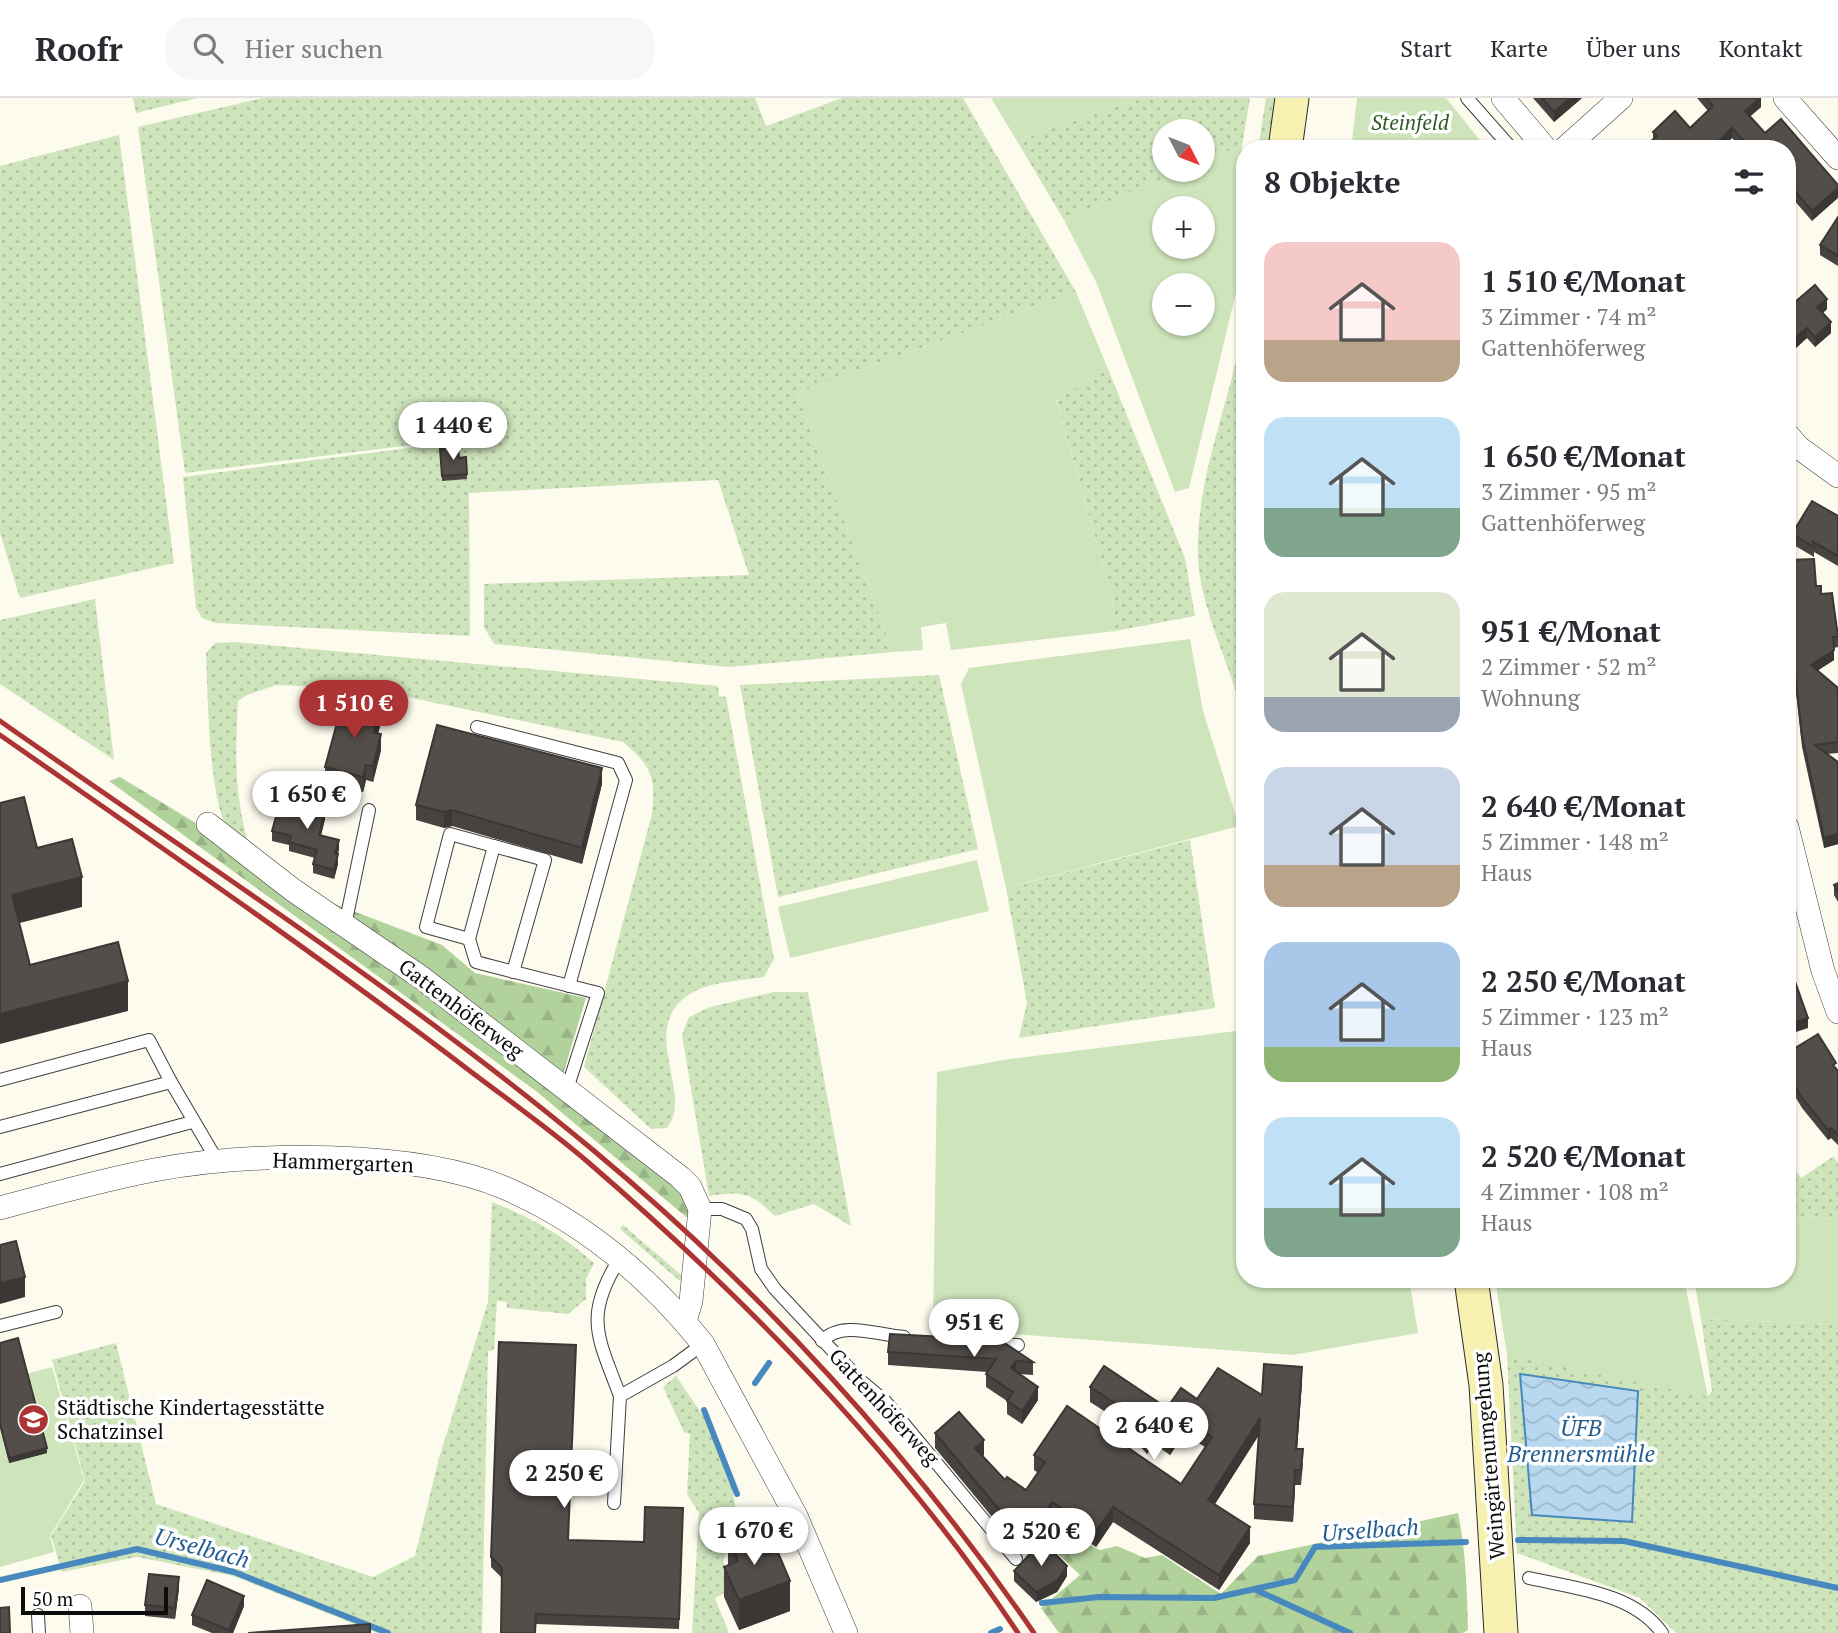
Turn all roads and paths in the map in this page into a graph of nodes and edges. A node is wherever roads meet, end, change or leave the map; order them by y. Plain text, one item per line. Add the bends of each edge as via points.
1 (1292, 98) edge
2 (1467, 98) edge
3 (1503, 98) edge
4 (1621, 98) edge
5 (1785, 98) edge
6 (1287, 140) edge
7 (1505, 140) edge
8 (1538, 140) edge
9 (1574, 140) edge
10 (1838, 158) edge
11 (1796, 450) edge
12 (1838, 476) edge
13 (477, 727) dead end
14 (369, 810) dead end
15 (208, 824) dead end
16 (494, 846) junction
17 (1796, 856) edge
18 (345, 925) junction
19 (469, 939) junction
20 (1830, 967) edge
21 (513, 972) junction
22 (569, 986) junction
23 (1838, 1012) edge
24 (0, 1080) edge
25 (170, 1082) junction
26 (567, 1089) junction
27 (192, 1122) junction
28 (0, 1127) edge
29 (219, 1163) junction
30 (0, 1174) edge
31 (0, 1208) edge
32 (700, 1209) junction
33 (620, 1258) junction
34 (1472, 1288) edge
35 (56, 1312) dead end
36 (685, 1321) junction
37 (0, 1326) edge
38 (914, 1338) edge
39 (822, 1341) junction
40 (979, 1343) edge
41 (704, 1344) junction
42 (1018, 1345) dead end
43 (620, 1396) junction
44 (614, 1503) dead end
45 (796, 1516) junction
46 (734, 1551) edge
47 (1016, 1559) dead end
48 (1512, 1575) junction
49 (80, 1606) dead end
50 (38, 1615) dead end
51 (39, 1633) edge
52 (82, 1633) edge
53 (846, 1633) edge
54 (1501, 1633) edge
55 (1662, 1633) edge

1 - 6 main road
2 - 7 lane
3 - 8 street
4 - 9 street
5 - 10 street
11 - 12 street
13 - 22 lane via 618,763 626,780
14 - 18 lane
15 - 18 street, Gattenhöferweg
16 - 19 lane
16 - 19 lane via 450,834 426,927
16 - 21 lane via 545,860
17 - 20 street
18 - 26 street, Gattenhöferweg
19 - 21 lane via 476,962
20 - 23 street
21 - 22 lane
22 - 26 lane via 598,993
24 - 25 lane via 149,1040
25 - 27 lane
25 - 28 lane
26 - 32 street, Gattenhöferweg via 680,1177
27 - 29 lane
27 - 30 lane
29 - 31 street, Hammergarten via 156,1170
29 - 33 street, Hammergarten via 384,1160 447,1171 505,1188 564,1218
32 - 36 street
32 - 39 lane, Gattenhöferweg via 723,1209 746,1219 761,1269
33 - 36 street, Hammergarten
33 - 43 lane via 603,1286 596,1332
34 - 48 main road, Weingärtenumgehung
35 - 37 lane
36 - 41 street
38 - 39 lane via 846,1328
39 - 47 lane, Gattenhöferweg via 885,1401
40 - 42 lane
41 - 43 lane
41 - 45 street
43 - 44 lane
45 - 46 lane via 742,1540
45 - 53 street
48 - 54 main road, Weingärtenumgehung
48 - 55 lane via 1616,1599 1639,1611
49 - 52 street
50 - 51 lane

